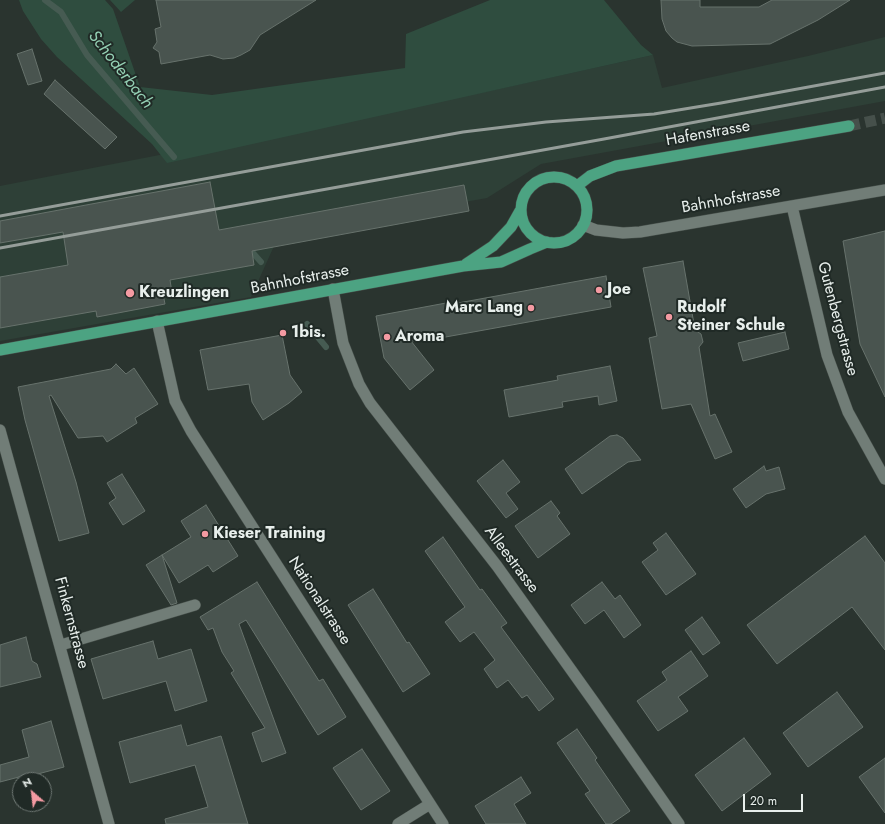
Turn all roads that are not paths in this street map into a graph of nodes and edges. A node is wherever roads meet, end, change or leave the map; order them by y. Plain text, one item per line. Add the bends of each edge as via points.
1 (849, 126) tunnel mouth
2 (577, 186) junction
3 (885, 190) edge
4 (792, 206) junction
5 (520, 211) junction
6 (583, 225) junction
7 (547, 242) junction
8 (463, 266) junction
9 (333, 290) junction
10 (157, 321) junction
11 (0, 350) edge
12 (0, 430) edge
13 (885, 479) edge
14 (195, 605) dead end
15 (61, 645) junction
16 (430, 804) junction
17 (109, 824) edge
18 (398, 824) edge
19 (443, 824) edge
20 (679, 824) edge

1 - 2 main road, Hafenstrasse via 616,166 590,176
2 - 5 main road via 557,177 535,182 524,195
2 - 6 main road via 586,204
3 - 4 street, Bahnhofstrasse
4 - 6 street, Bahnhofstrasse via 640,232 596,230
4 - 13 street, Gutenbergstrasse via 826,355 848,412
5 - 7 main road via 529,232 537,239
5 - 8 main road, Bahnhofstrasse via 511,227 493,246
6 - 7 main road via 568,240 558,243
7 - 8 main road, Bahnhofstrasse via 501,262
8 - 9 main road, Bahnhofstrasse
9 - 10 main road, Bahnhofstrasse
9 - 20 street, Alleestrasse via 345,349 370,403 497,566
10 - 11 main road, Bahnhofstrasse
10 - 16 street, Nationalstrasse via 175,400 191,431
12 - 15 street, Finkernstrasse
14 - 15 street
15 - 17 street, Finkernstrasse
16 - 18 street
16 - 19 street, Nationalstrasse

